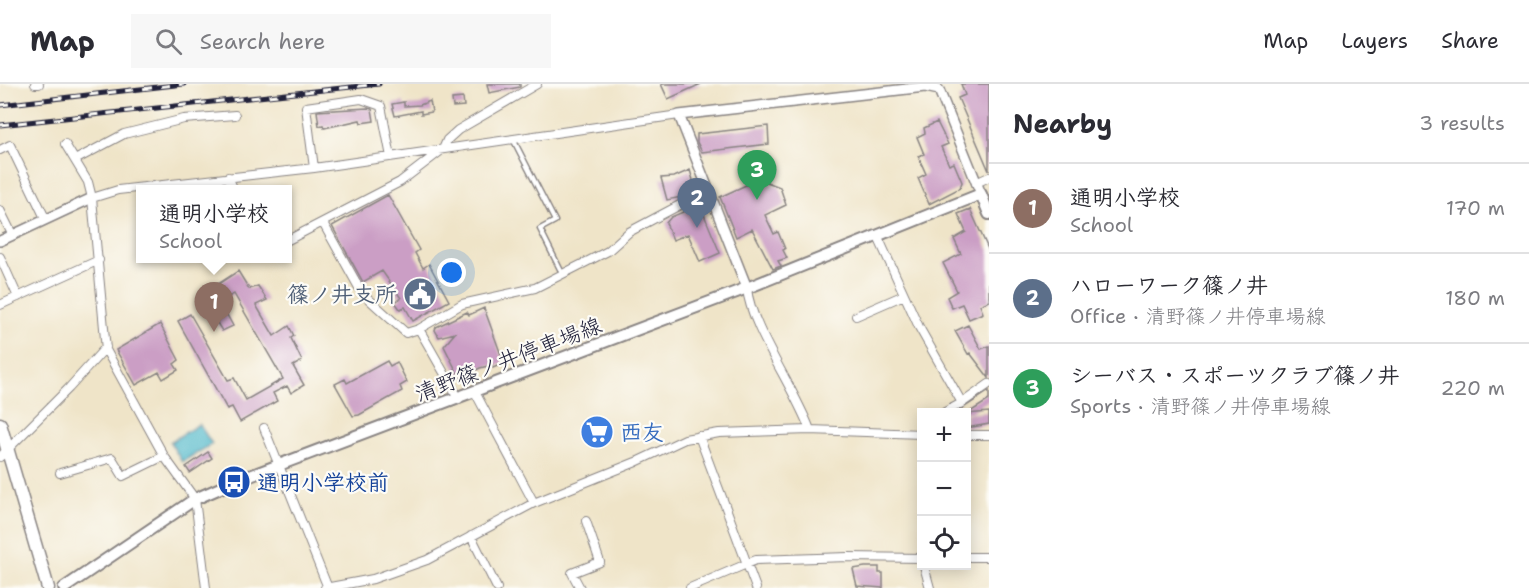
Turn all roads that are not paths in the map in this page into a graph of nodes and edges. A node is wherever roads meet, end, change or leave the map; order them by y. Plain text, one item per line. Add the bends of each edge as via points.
1 (537, 84) edge
2 (940, 87) edge
3 (885, 88) edge
4 (235, 116) dead end
5 (679, 116) junction
6 (513, 138) junction
7 (65, 144) dead end
8 (443, 149) junction
9 (0, 150) edge
10 (391, 157) junction
11 (75, 160) junction
12 (314, 168) junction
13 (228, 177) junction
14 (989, 177) edge
15 (160, 185) edge
16 (232, 185) edge
17 (136, 188) edge
18 (978, 188) junction
19 (710, 189) junction
20 (92, 198) junction
21 (0, 210) edge
22 (989, 214) edge
23 (45, 218) junction
24 (322, 223) junction
25 (12, 234) junction
26 (878, 237) junction
27 (292, 238) edge
28 (0, 240) edge
29 (0, 257) edge
30 (99, 261) junction
31 (562, 273) junction
32 (747, 288) junction
33 (904, 295) junction
34 (18, 297) junction
35 (0, 305) edge
36 (856, 316) dead end
37 (419, 329) junction
38 (106, 347) junction
39 (989, 384) edge
40 (475, 392) junction
41 (459, 399) junction
42 (962, 403) junction
43 (953, 408) edge
44 (0, 424) edge
45 (264, 428) dead end
46 (810, 430) junction
47 (917, 433) edge
48 (971, 435) edge
49 (989, 435) edge
50 (699, 436) junction
51 (4, 453) edge
52 (164, 456) junction
53 (280, 465) junction
54 (60, 473) dead end
55 (195, 499) junction
56 (534, 503) junction
57 (586, 521) dead end
58 (471, 536) junction
59 (971, 557) edge
60 (989, 557) edge
61 (917, 558) edge
62 (748, 564) junction
63 (925, 570) edge
64 (48, 588) edge
65 (64, 588) edge
66 (206, 588) edge
67 (327, 588) edge
68 (497, 588) edge
69 (580, 588) edge
70 (690, 588) edge
71 (756, 588) edge
72 (930, 588) edge

1 - 8 street via 458,130
2 - 3 street
2 - 18 street
3 - 5 street
4 - 11 street via 184,119 124,134
5 - 6 street
5 - 19 street
6 - 8 street
6 - 31 lane via 555,221 540,230
7 - 11 street
8 - 10 street
8 - 24 street via 400,182
9 - 23 street via 10,145
10 - 12 street
10 - 12 street via 381,106 361,99 306,107
11 - 20 street
12 - 13 street
13 - 15 street
13 - 16 street
14 - 18 street
17 - 20 street
18 - 22 main road
18 - 26 main road, 清野篠ノ井停車場線
19 - 31 street via 629,232 608,251
19 - 32 street
20 - 23 street
20 - 30 street
21 - 25 street
23 - 25 street
24 - 27 street
24 - 37 street via 362,293 406,333
25 - 28 street
26 - 32 main road, 清野篠ノ井停車場線
26 - 33 street
29 - 34 street
30 - 34 street
30 - 38 street
31 - 37 street via 527,291 462,304
32 - 40 main road, 清野篠ノ井停車場線
32 - 46 street via 756,320
33 - 36 street
33 - 42 street
34 - 35 street
37 - 41 street
38 - 51 street
38 - 52 street
39 - 42 street
40 - 41 main road, 清野篠ノ井停車場線
40 - 56 street
41 - 53 main road, 清野篠ノ井停車場線
42 - 43 street
44 - 51 main road
45 - 53 street
46 - 47 street
46 - 50 street
48 - 49 street
50 - 56 street
50 - 62 street
51 - 64 main road
52 - 54 street via 123,476 112,458
52 - 55 street
53 - 55 main road, 清野篠ノ井停車場線
53 - 67 street
55 - 65 main road, 清野篠ノ井停車場線
55 - 66 street
56 - 58 street
57 - 69 street via 600,562 572,573
58 - 67 street via 427,560 373,579
58 - 68 street
59 - 60 street
61 - 62 street via 848,557
62 - 70 street
62 - 71 street
63 - 72 street

